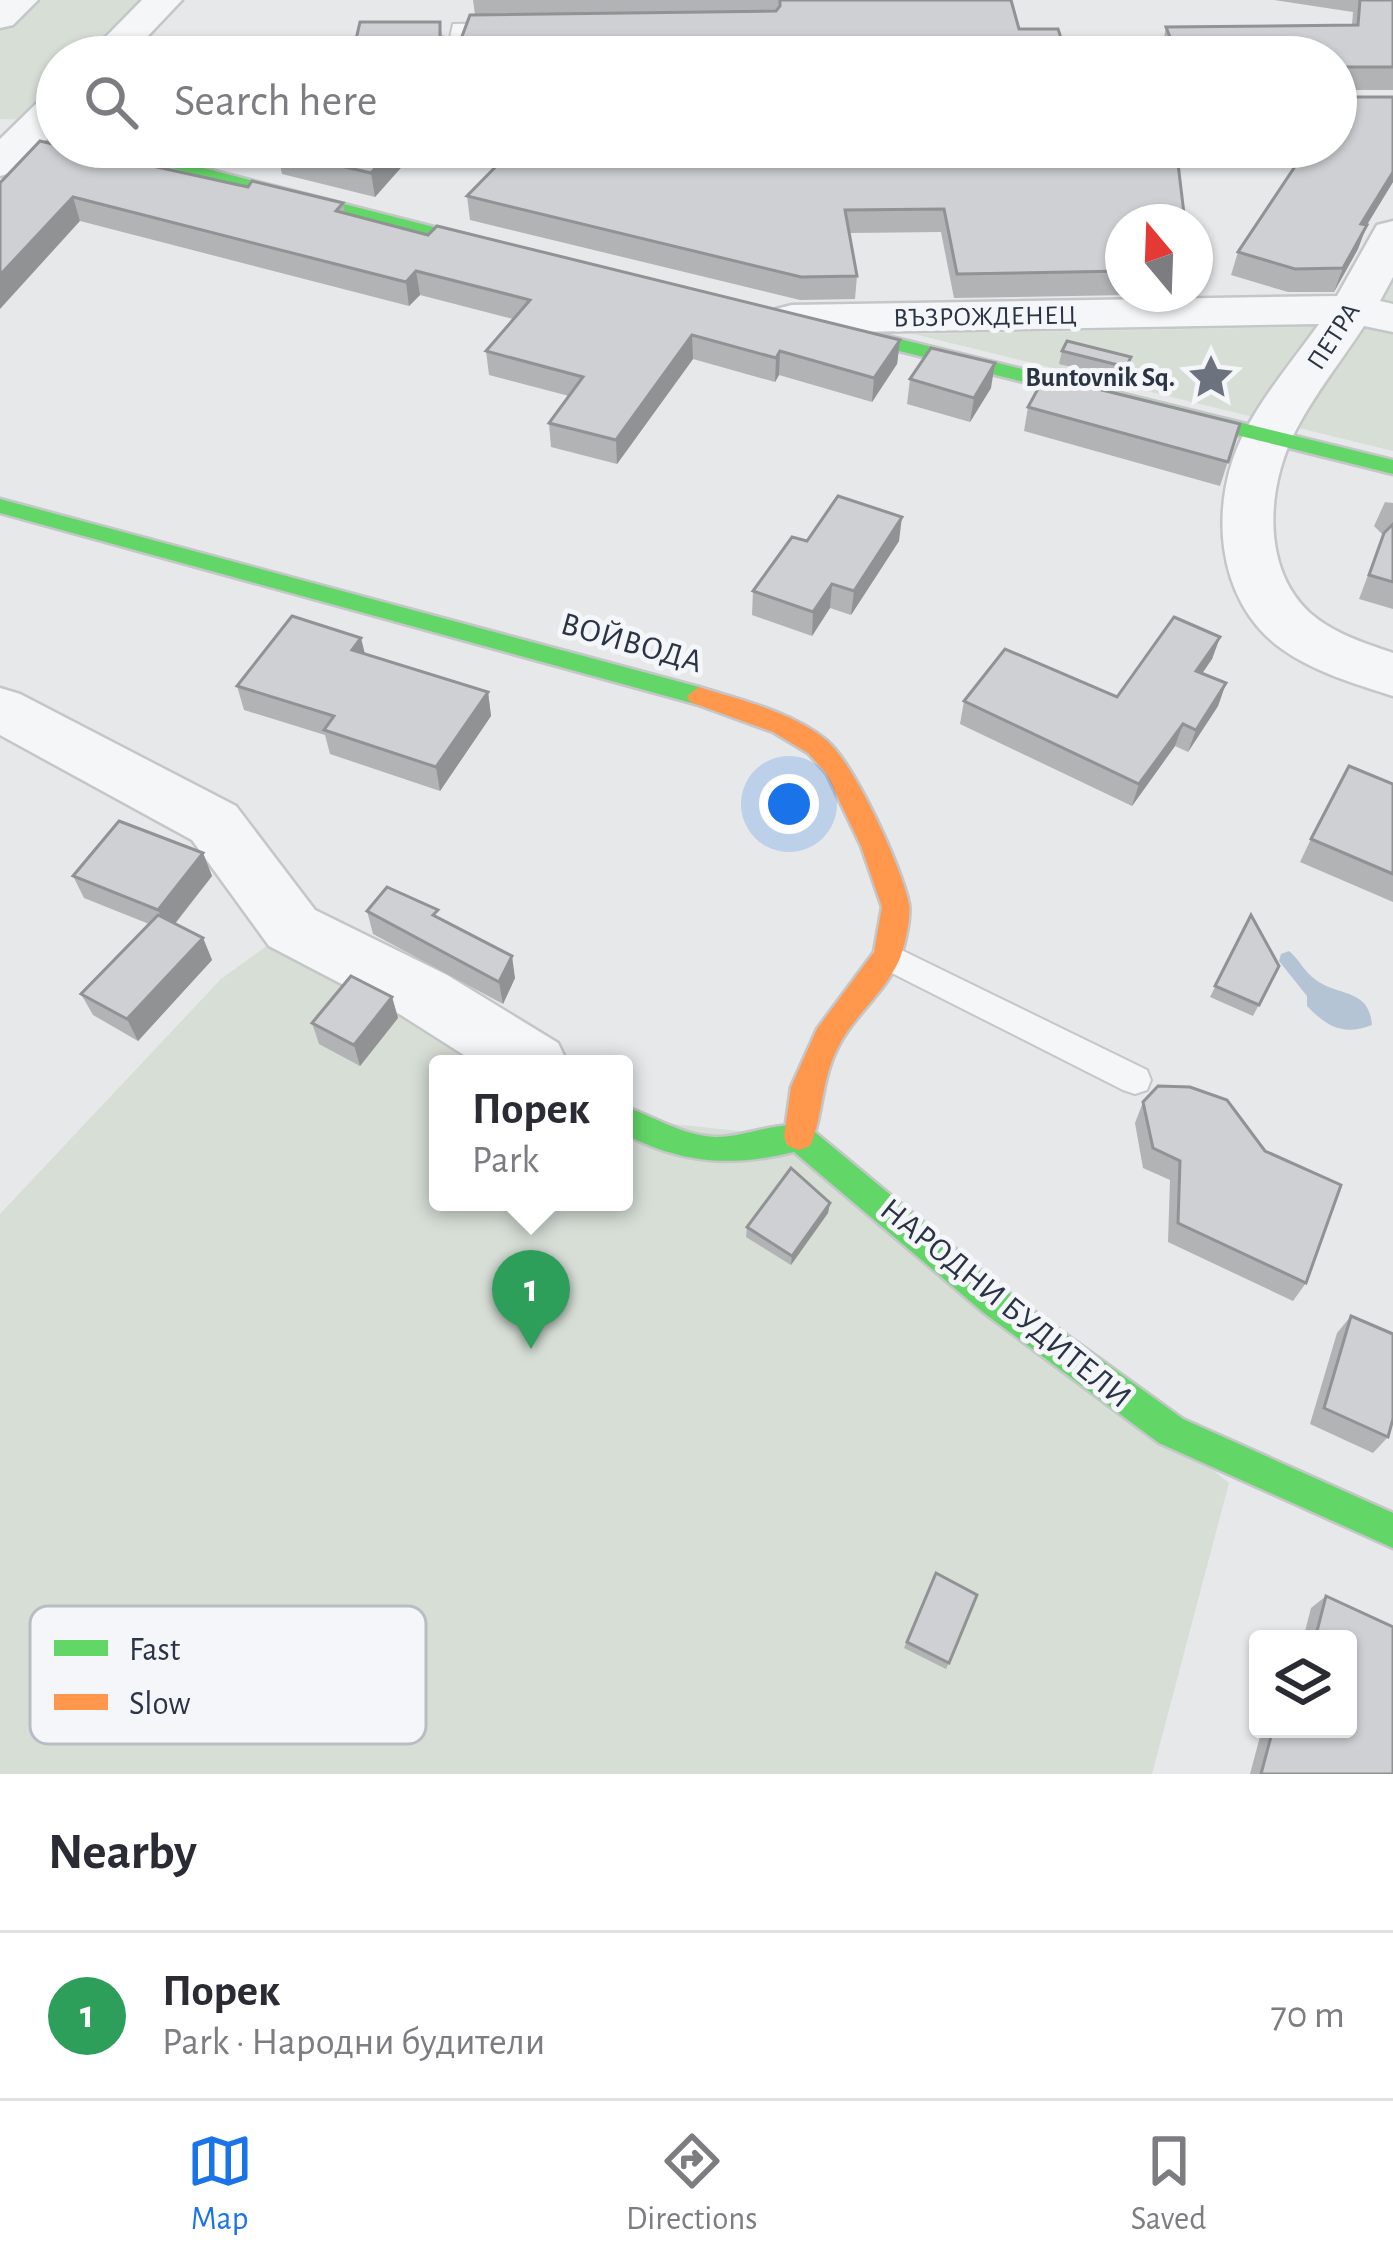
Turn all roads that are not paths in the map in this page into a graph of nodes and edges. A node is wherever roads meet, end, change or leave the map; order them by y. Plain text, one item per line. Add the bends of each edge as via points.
1 (19, 0) edge
2 (163, 0) edge
3 (0, 17) edge
4 (521, 27) edge
5 (127, 36) edge
6 (458, 36) edge
7 (35, 123) edge
8 (0, 163) edge
9 (183, 168) edge
10 (1393, 234) edge
11 (561, 262) edge
12 (1372, 314) edge
13 (780, 316) joint
14 (1268, 435) junction
15 (1393, 467) edge
16 (0, 506) edge
17 (1393, 675) edge
18 (0, 709) edge
19 (886, 956) junction
20 (520, 1055) edge
21 (1135, 1080) dead end
22 (633, 1124) edge
23 (799, 1137) junction
24 (1393, 1531) edge

1 - 3 street
2 - 5 street
4 - 6 lane via 459,28
7 - 8 street
9 - 11 street
10 - 12 street, ПЕТРА
12 - 13 street, ВЪЗРОЖДЕНЕЦ
12 - 14 street, ПЕТРА
13 - 14 street, ВЪЗРОЖДЕНЕЦ
14 - 15 street, ВЪЗРОЖДЕНЕЦ
14 - 17 street via 1247,527 1249,558 1267,597 1291,628
16 - 19 street, ВОЙВОДА via 782,724 836,767 874,846 896,907
18 - 20 street via 214,823 292,928 424,994
19 - 21 lane
19 - 23 street, ВОЙВОДА via 827,1038 806,1088
22 - 23 street via 678,1150 723,1157
23 - 24 street, НАРОДНИ БУДИТЕЛИ via 995,1302 1171,1431

